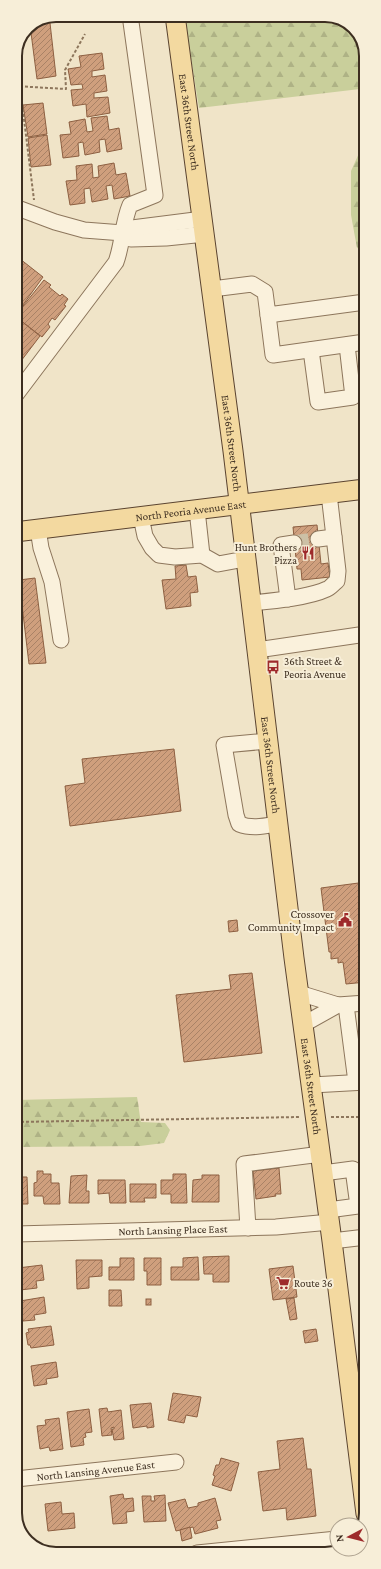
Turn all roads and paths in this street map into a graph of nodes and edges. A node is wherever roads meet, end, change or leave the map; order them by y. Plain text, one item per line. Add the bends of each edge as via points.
1 (131, 22) edge
2 (176, 22) edge
3 (85, 34) dead end
4 (22, 86) edge
5 (22, 103) edge
6 (22, 210) edge
7 (36, 215) junction
8 (204, 226) junction
9 (122, 233) junction
10 (212, 289) junction
11 (359, 303) edge
12 (268, 315) junction
13 (359, 343) edge
14 (347, 345) junction
15 (311, 350) junction
16 (22, 387) edge
17 (359, 490) edge
18 (329, 494) junction
19 (239, 505) junction
20 (197, 510) junction
21 (141, 517) junction
22 (38, 529) junction
23 (22, 531) edge
24 (334, 537) junction
25 (318, 539) tunnel mouth
26 (294, 543) tunnel mouth
27 (202, 555) junction
28 (245, 559) junction
29 (288, 599) junction
30 (251, 603) junction
31 (359, 635) edge
32 (61, 640) dead end
33 (257, 650) junction
34 (268, 740) junction
35 (278, 824) junction
36 (299, 993) junction
37 (359, 1004) edge
38 (342, 1005) junction
39 (304, 1024) junction
40 (359, 1074) edge
41 (359, 1082) edge
42 (312, 1085) junction
43 (316, 1117) junction
44 (359, 1117) edge
45 (22, 1122) edge
46 (320, 1154) junction
47 (323, 1173) junction
48 (359, 1194) edge
49 (359, 1207) edge
50 (329, 1216) junction
51 (248, 1228) junction
52 (22, 1234) edge
53 (359, 1238) edge
54 (332, 1241) junction
55 (358, 1381) edge
56 (359, 1398) edge
57 (176, 1462) dead end
58 (22, 1478) edge
59 (329, 1540) edge
60 (262, 1547) edge

1 - 9 street via 155,196 130,205
2 - 8 main road, East 36th Street North
3 - 4 path via 66,70 66,88
5 - 7 path
6 - 7 street
7 - 9 street via 84,230
8 - 9 street via 166,238 131,239
8 - 10 main road, East 36th Street North
9 - 16 street via 121,248 116,262
10 - 12 street via 252,284 265,292
10 - 19 main road, East 36th Street North
11 - 12 street
12 - 15 street via 273,355
13 - 14 street
14 - 15 street
14 - 15 street via 353,397 318,402
17 - 18 main road, North Peoria Avenue East
18 - 19 main road, North Peoria Avenue East
18 - 24 street
19 - 20 main road, North Peoria Avenue East
19 - 28 main road, East 36th Street North
20 - 21 main road, North Peoria Avenue East
20 - 27 street
21 - 22 main road, North Peoria Avenue East
21 - 27 street via 145,536 160,555
22 - 23 main road, North Peoria Avenue East
22 - 32 street via 52,582
24 - 25 street
24 - 29 street via 338,571 336,581 327,589
26 - 29 street via 281,545
27 - 28 street via 218,564
28 - 30 main road, East 36th Street North
29 - 30 street
30 - 33 main road, East 36th Street North
31 - 33 street
33 - 34 main road, East 36th Street North
34 - 35 main road, East 36th Street North
34 - 35 street via 224,745 239,824 251,827
35 - 36 main road, East 36th Street North
36 - 38 street
36 - 39 main road, East 36th Street North
37 - 38 street
38 - 39 street
38 - 40 street
39 - 42 main road, East 36th Street North
41 - 42 street
42 - 43 main road, East 36th Street North
43 - 44 path
43 - 45 path
43 - 46 main road, East 36th Street North
46 - 47 main road, East 36th Street North
46 - 51 street via 244,1164
47 - 48 street via 353,1169
47 - 50 main road, East 36th Street North
49 - 50 street, North Lansing Place East
50 - 51 street, North Lansing Place East via 276,1227
50 - 54 main road, East 36th Street North
51 - 52 street, North Lansing Place East
53 - 54 street
54 - 55 main road, East 36th Street North
55 - 56 main road, East 36th Street North
57 - 58 street, North Lansing Avenue East
59 - 60 street

